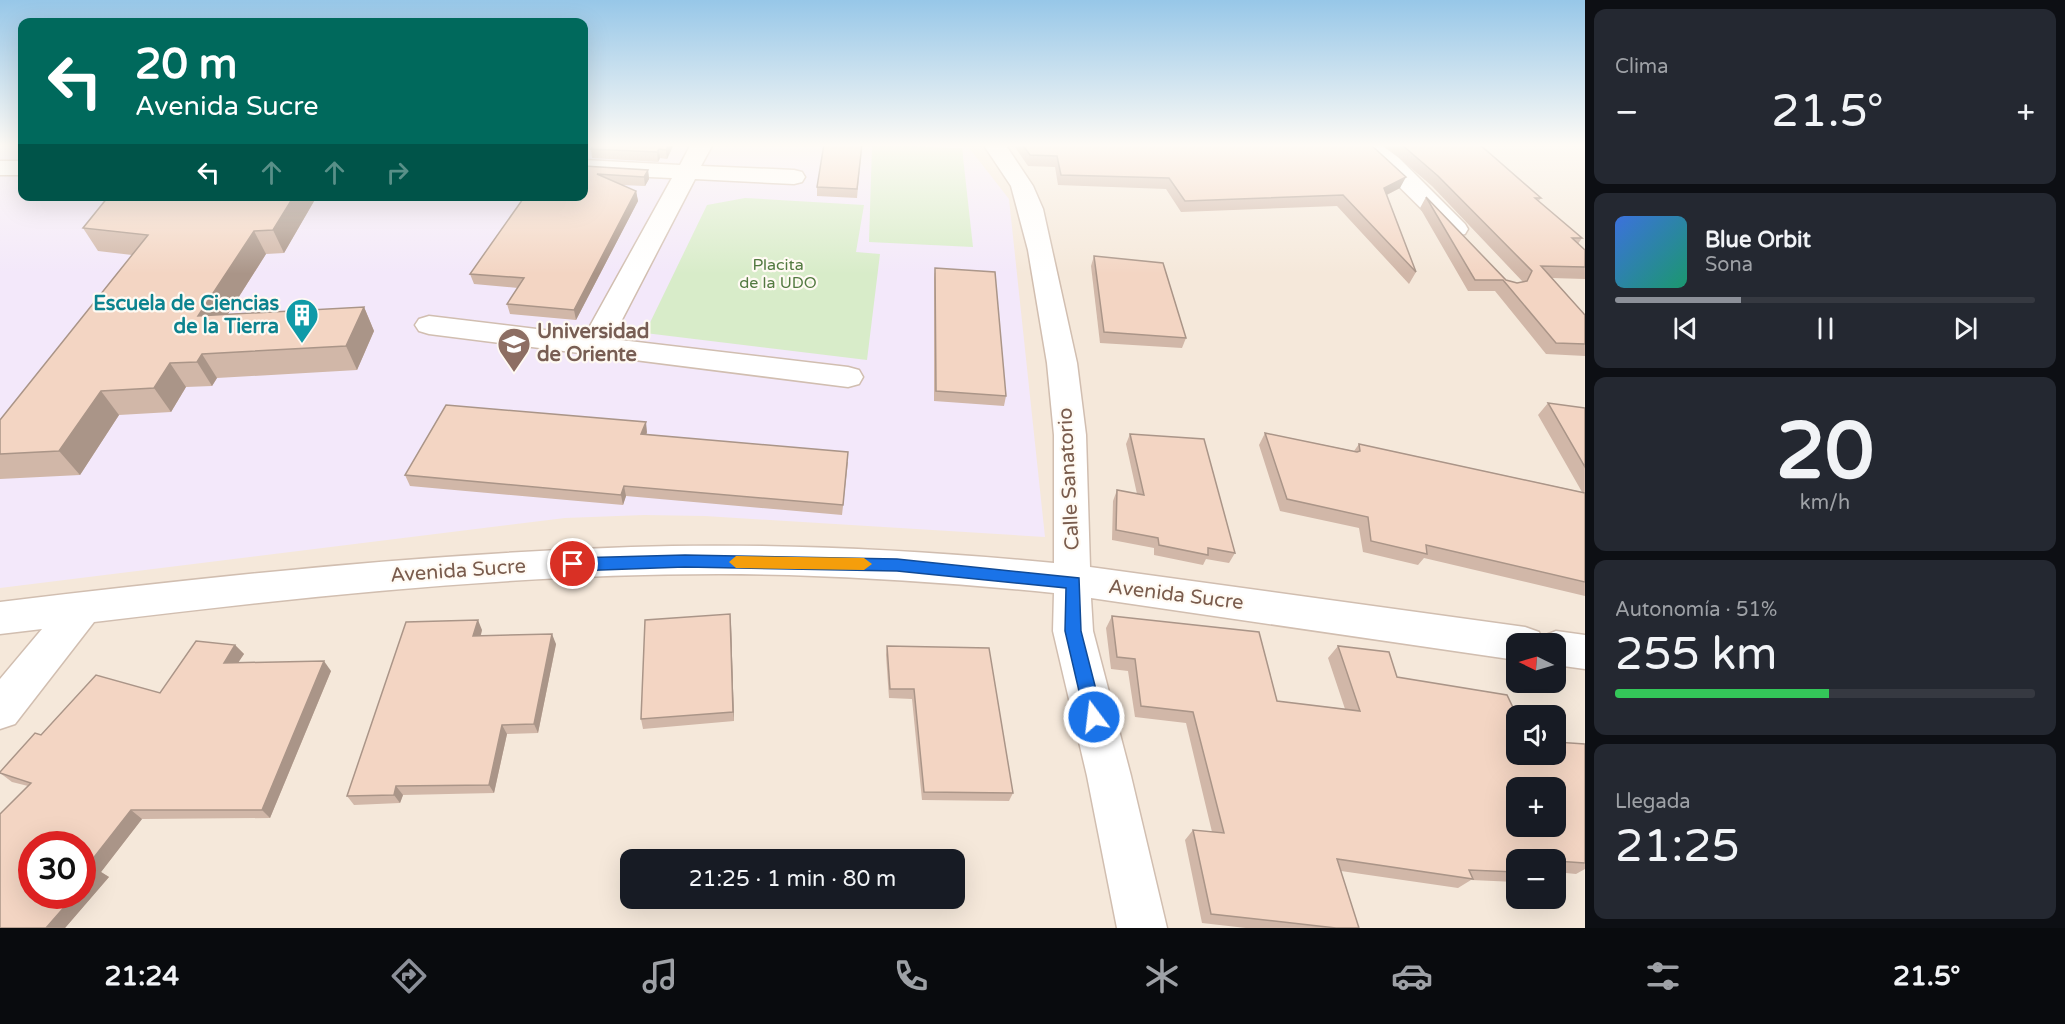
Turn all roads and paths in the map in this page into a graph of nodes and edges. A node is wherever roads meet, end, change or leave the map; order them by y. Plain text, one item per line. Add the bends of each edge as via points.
1 (680, 187) edge
2 (1023, 187) edge
3 (1415, 187) edge
4 (1469, 243) edge
5 (429, 325) dead end
6 (594, 345) junction
7 (848, 377) dead end
8 (1074, 582) junction
9 (83, 608) junction
10 (0, 618) edge
11 (1506, 641) edge
12 (1566, 649) edge
13 (1585, 652) edge
14 (0, 710) edge
15 (1142, 928) edge

1 - 6 street
2 - 8 street, Calle Sanatorio via 1041,250 1062,363 1070,435
3 - 4 street
5 - 6 street
6 - 7 street
8 - 9 street, Avenida Sucre via 897,565 685,561 506,566
8 - 11 street, Avenida Sucre
8 - 15 street, Calle Sanatorio via 1071,607 1075,640
9 - 10 street, Avenida Sucre
9 - 14 street
12 - 13 street

